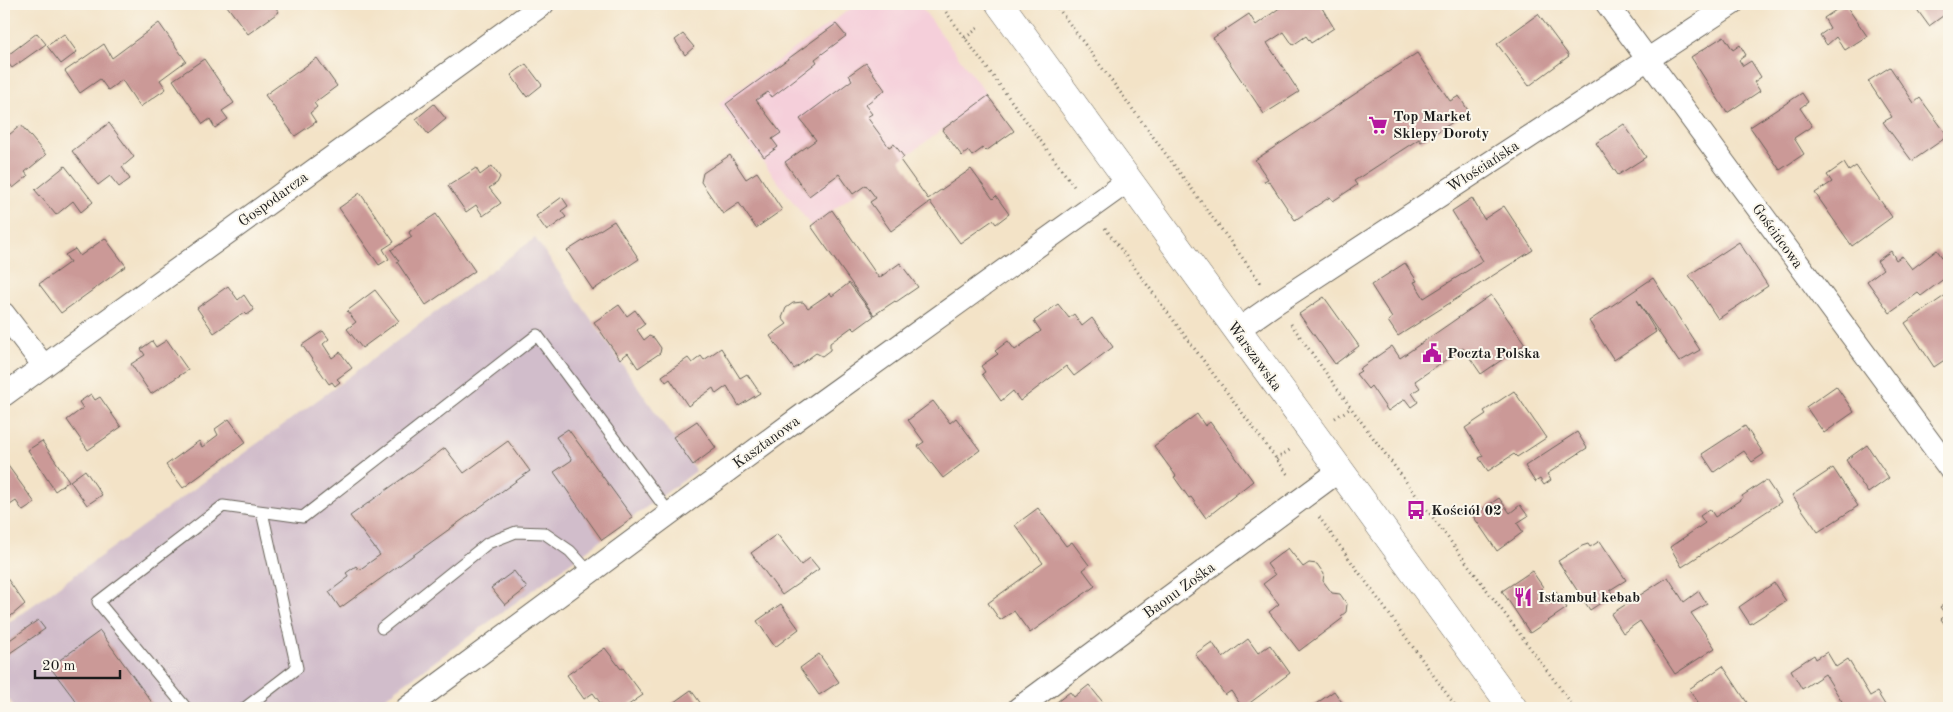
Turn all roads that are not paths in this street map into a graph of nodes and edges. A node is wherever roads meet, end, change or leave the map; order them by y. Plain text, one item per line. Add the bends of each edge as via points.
1 (543, 4) edge
2 (1607, 4) edge
3 (1732, 4) edge
4 (993, 13) edge
5 (1648, 58) junction
6 (1128, 181) junction
7 (4, 314) edge
8 (1236, 331) junction
9 (44, 366) junction
10 (4, 395) edge
11 (1949, 468) edge
12 (1339, 471) junction
13 (262, 512) junction
14 (670, 514) junction
15 (590, 573) junction
16 (382, 628) dead end
17 (186, 708) edge
18 (246, 708) edge
19 (408, 708) edge
20 (1019, 708) edge
21 (1513, 708) edge

1 - 9 street, Gospodarcza
2 - 5 street, Gościńcowa
3 - 5 street, Włościańska
4 - 6 street, Warszawska
5 - 8 street, Włościańska
5 - 11 street, Gościńcowa
6 - 8 street, Warszawska
6 - 14 street, Kasztanowa
7 - 9 street
8 - 12 street, Warszawska
9 - 10 street, Gospodarcza
12 - 20 street, Baonu Zośka
12 - 21 street, Warszawska
13 - 14 lane via 303,517 537,334
13 - 17 lane via 224,506 98,602
13 - 18 lane via 298,668
14 - 15 street, Kasztanowa
15 - 16 lane via 570,551 544,534 516,532 488,543
15 - 19 street, Kasztanowa

